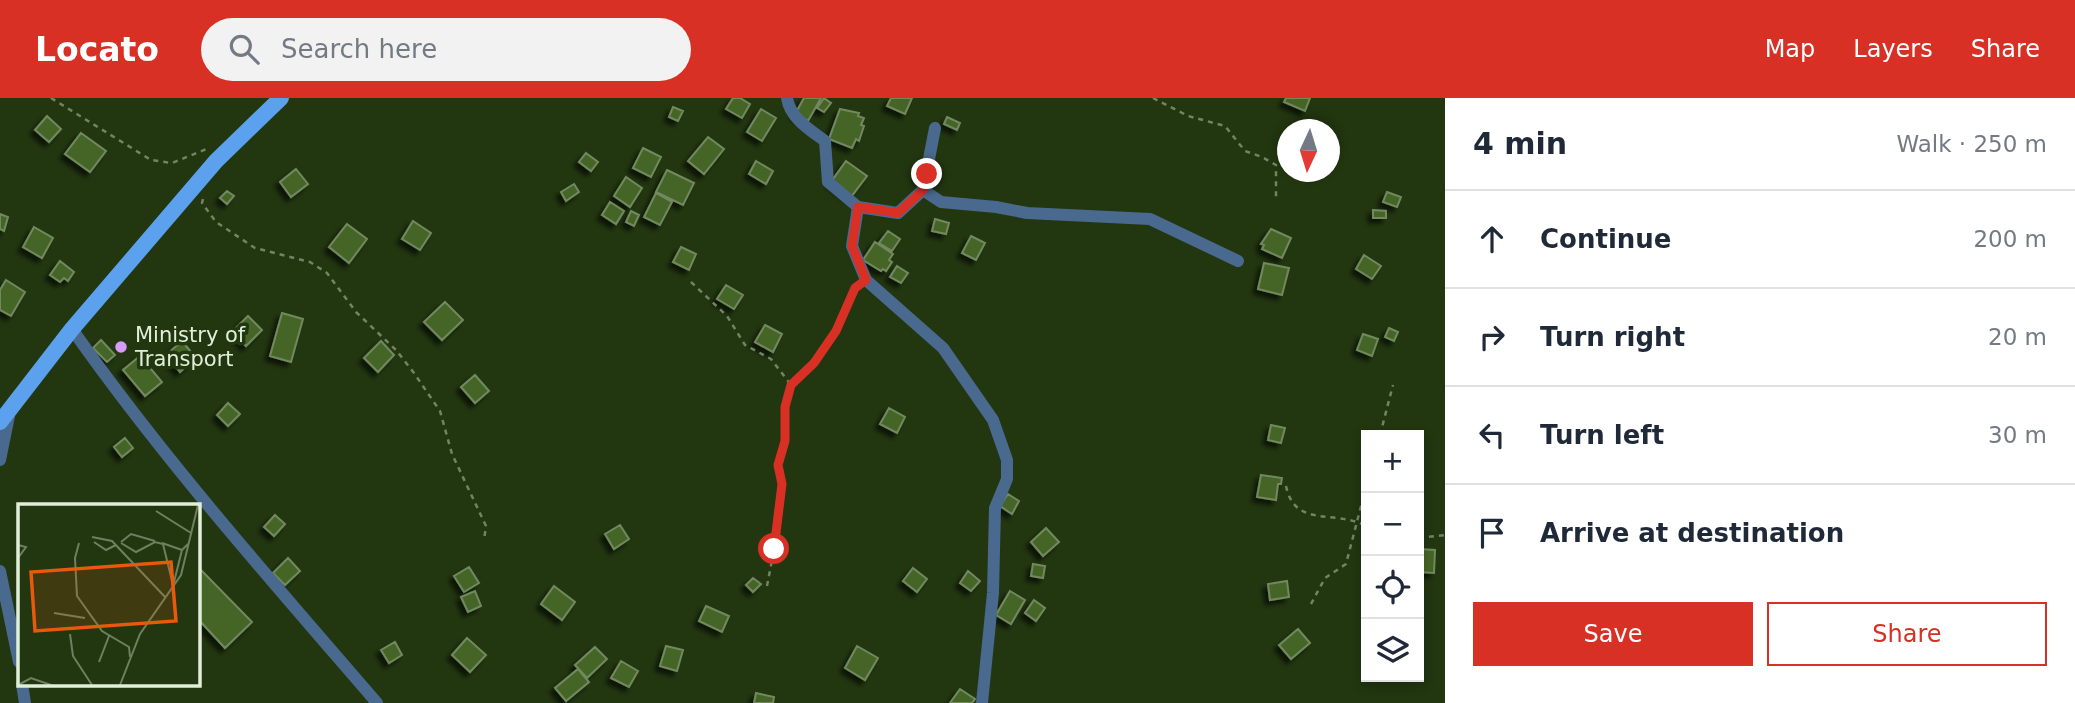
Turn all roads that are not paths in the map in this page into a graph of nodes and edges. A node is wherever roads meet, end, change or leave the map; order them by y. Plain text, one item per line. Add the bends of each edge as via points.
1 (281, 98) edge
2 (788, 98) edge
3 (935, 128) dead end
4 (923, 190) junction
5 (858, 207) junction
6 (1238, 261) dead end
7 (72, 329) junction
8 (11, 407) junction
9 (0, 422) edge
10 (0, 460) edge
11 (0, 571) edge
12 (18, 657) edge
13 (377, 703) edge
14 (982, 703) edge

1 - 7 main road via 216,161
2 - 5 street via 796,116 825,141 828,181
3 - 4 street
4 - 5 street via 898,213
4 - 6 street via 941,202 1027,213 1150,219
5 - 14 street via 852,246 866,280 943,348 993,420 1007,460 1007,479 995,508 993,593
7 - 8 main road
7 - 13 street via 123,400
8 - 9 main road
8 - 10 street
11 - 12 street

